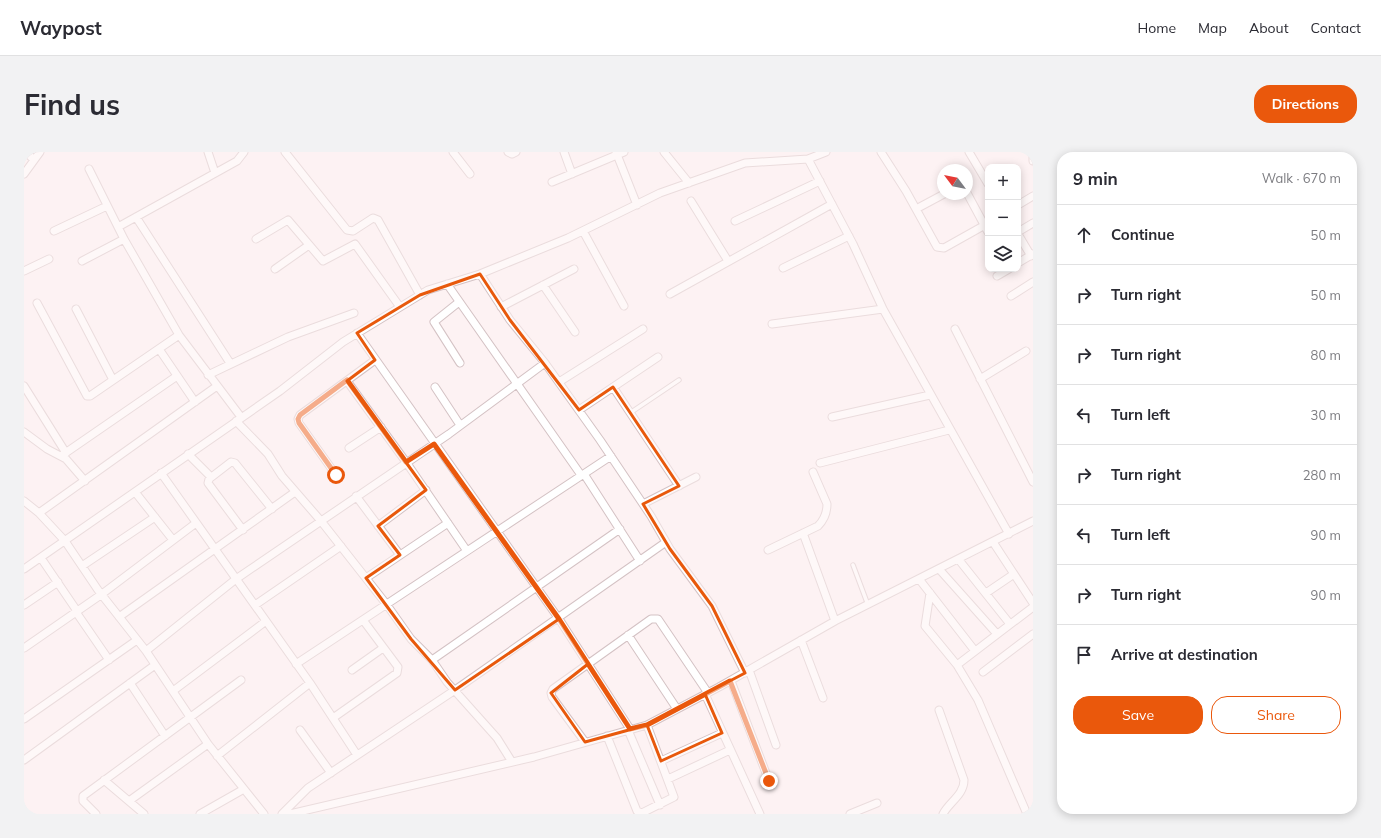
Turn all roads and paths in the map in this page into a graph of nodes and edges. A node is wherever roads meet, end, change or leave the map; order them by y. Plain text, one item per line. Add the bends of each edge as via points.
1 (26, 152) edge
2 (40, 152) edge
3 (208, 152) edge
4 (244, 152) edge
5 (453, 152) edge
6 (508, 152) edge
7 (516, 152) edge
8 (564, 152) edge
9 (624, 152) edge
10 (664, 152) edge
11 (826, 152) edge
12 (881, 152) edge
13 (969, 152) edge
14 (288, 153) edge
15 (616, 154) edge
16 (1033, 155) edge
17 (808, 158) junction
18 (34, 160) junction
19 (1033, 162) edge
20 (89, 169) dead end
21 (215, 173) junction
22 (24, 174) edge
23 (470, 174) dead end
24 (572, 174) junction
25 (985, 179) edge
26 (820, 180) junction
27 (552, 182) dead end
28 (689, 183) junction
29 (1033, 196) edge
30 (937, 198) edge
31 (691, 200) dead end
32 (971, 200) edge
33 (1021, 203) edge
34 (832, 204) junction
35 (637, 205) junction
36 (107, 206) junction
37 (916, 209) junction
38 (136, 217) junction
39 (735, 221) dead end
40 (1033, 223) edge
41 (985, 226) edge
42 (118, 227) junction
43 (985, 228) edge
44 (54, 231) dead end
45 (583, 231) junction
46 (1021, 231) edge
47 (849, 236) junction
48 (1020, 236) edge
49 (124, 239) junction
50 (256, 239) dead end
51 (309, 245) junction
52 (1032, 255) edge
53 (48, 259) dead end
54 (82, 261) dead end
55 (728, 261) junction
56 (1021, 261) edge
57 (783, 268) dead end
58 (275, 269) dead end
59 (574, 269) dead end
60 (24, 271) edge
61 (1004, 272) edge
62 (480, 274) junction
63 (997, 276) dead end
64 (1033, 282) edge
65 (447, 284) junction
66 (543, 285) junction
67 (670, 294) dead end
68 (420, 295) junction
69 (1011, 296) dead end
70 (459, 302) junction
71 (37, 303) dead end
72 (624, 306) dead end
73 (400, 307) junction
74 (501, 307) junction
75 (76, 309) dead end
76 (883, 309) junction
77 (354, 313) dead end
78 (772, 324) dead end
79 (643, 329) dead end
80 (955, 329) dead end
81 (575, 332) dead end
82 (357, 333) junction
83 (179, 335) junction
84 (159, 349) junction
85 (1026, 351) dead end
86 (658, 357) dead end
87 (375, 360) junction
88 (230, 363) junction
89 (460, 363) dead end
90 (545, 363) junction
91 (208, 375) junction
92 (177, 376) junction
93 (980, 379) junction
94 (113, 380) junction
95 (347, 380) junction
96 (679, 380) dead end
97 (558, 382) junction
98 (516, 384) junction
99 (24, 386) edge
100 (217, 386) junction
101 (435, 387) dead end
102 (613, 387) junction
103 (930, 395) junction
104 (195, 402) junction
105 (579, 410) junction
106 (630, 413) junction
107 (832, 417) dead end
108 (238, 419) junction
109 (460, 425) junction
110 (381, 428) junction
111 (949, 430) junction
112 (24, 432) edge
113 (434, 444) junction
114 (349, 448) dead end
115 (188, 454) junction
116 (64, 455) junction
117 (611, 456) junction
118 (406, 462) junction
119 (820, 463) dead end
120 (813, 472) dead end
121 (161, 473) junction
122 (583, 474) junction
123 (336, 475) dead end
124 (211, 477) junction
125 (696, 477) dead end
126 (85, 481) junction
127 (1033, 482) edge
128 (679, 486) junction
129 (426, 490) junction
130 (135, 492) junction
131 (295, 492) junction
132 (356, 496) junction
133 (24, 501) edge
134 (643, 504) junction
135 (272, 509) junction
136 (39, 514) junction
137 (155, 517) junction
138 (321, 521) junction
139 (196, 523) junction
140 (448, 523) junction
141 (1032, 525) edge
142 (378, 526) junction
143 (620, 529) junction
144 (243, 530) junction
145 (497, 531) junction
146 (803, 533) junction
147 (1009, 534) junction
148 (173, 540) junction
149 (65, 541) junction
150 (666, 542) junction
151 (993, 542) junction
152 (341, 546) junction
153 (216, 550) junction
154 (768, 550) dead end
155 (467, 551) junction
156 (400, 555) junction
157 (41, 558) junction
158 (959, 560) junction
159 (640, 561) junction
160 (852, 565) dead end
161 (82, 566) junction
162 (24, 569) edge
163 (939, 570) junction
164 (1014, 574) junction
165 (236, 578) junction
166 (366, 578) junction
167 (919, 579) junction
168 (58, 582) junction
169 (536, 587) junction
170 (930, 593) junction
171 (986, 593) junction
172 (102, 594) junction
173 (1033, 603) edge
174 (24, 605) edge
175 (255, 605) junction
176 (387, 605) junction
177 (868, 605) junction
178 (1033, 607) edge
179 (76, 611) junction
180 (119, 617) junction
181 (559, 619) junction
182 (363, 620) junction
183 (266, 621) junction
184 (835, 621) junction
185 (1010, 624) junction
186 (997, 634) junction
187 (1033, 634) edge
188 (628, 635) junction
189 (137, 640) junction
190 (801, 640) junction
191 (24, 648) edge
192 (383, 648) junction
193 (146, 651) junction
194 (975, 651) junction
195 (109, 660) junction
196 (432, 660) junction
197 (296, 664) junction
198 (588, 664) junction
199 (155, 665) junction
200 (957, 665) junction
201 (352, 670) dead end
202 (747, 671) junction
203 (983, 672) dead end
204 (241, 680) dead end
205 (730, 681) junction
206 (130, 683) junction
207 (310, 683) junction
208 (455, 690) junction
209 (172, 692) junction
210 (706, 693) junction
211 (823, 698) dead end
212 (677, 709) junction
213 (939, 710) dead end
214 (190, 718) junction
215 (333, 718) junction
216 (24, 719) edge
217 (647, 725) junction
218 (300, 730) dead end
219 (629, 730) junction
220 (722, 733) junction
221 (165, 736) junction
222 (607, 736) junction
223 (585, 742) junction
224 (208, 744) junction
225 (776, 745) dead end
226 (730, 750) junction
227 (357, 755) junction
228 (217, 756) junction
229 (24, 760) edge
230 (661, 760) junction
231 (512, 762) junction
232 (331, 773) junction
233 (668, 779) junction
234 (104, 780) junction
235 (769, 781) dead end
236 (244, 789) junction
237 (129, 801) junction
238 (877, 803) dead end
239 (660, 805) junction
240 (96, 814) edge
241 (144, 814) edge
242 (200, 814) edge
243 (264, 814) edge
244 (282, 814) edge
245 (290, 814) edge
246 (760, 814) edge
247 (850, 814) edge
248 (943, 814) edge
249 (1027, 814) edge

1 - 18 street
2 - 18 street
3 - 21 street
4 - 21 street via 237,161
5 - 23 street
6 - 7 street
8 - 24 street
9 - 15 street
10 - 28 street
11 - 17 street
12 - 37 street
13 - 25 street
14 - 68 street via 347,230 353,231 372,218 378,220
15 - 24 street
15 - 35 street
16 - 19 street
17 - 26 street
17 - 28 street via 745,163
18 - 22 street
20 - 36 street
21 - 38 street
24 - 27 street
26 - 34 street
26 - 39 street
28 - 35 street via 660,193
29 - 33 street
30 - 37 street
31 - 55 street
32 - 41 street
34 - 47 street
34 - 55 street
35 - 45 street
36 - 42 street
36 - 44 street
37 - 43 street via 940,249
38 - 42 street
38 - 88 street
40 - 46 street
42 - 49 street
45 - 62 street
45 - 72 street
47 - 57 street
47 - 76 street
48 - 52 street
49 - 54 street
49 - 83 street
50 - 51 street via 288,220
51 - 58 street
51 - 73 street via 323,260 353,244 358,245
52 - 56 street
53 - 60 street
55 - 67 street
59 - 66 street
61 - 63 street
62 - 65 street
62 - 74 street
64 - 69 street
65 - 68 street
65 - 70 street
66 - 74 street
66 - 81 street
68 - 73 street
70 - 89 street via 434,322
70 - 98 street
71 - 94 street via 85,394 90,396
73 - 82 street
74 - 90 street
75 - 94 street
76 - 78 street
76 - 103 street
77 - 88 street via 288,337
79 - 97 street
80 - 93 street
82 - 87 street
82 - 108 street
83 - 84 street
83 - 91 street
84 - 92 street
84 - 94 street
85 - 93 street
86 - 102 street
87 - 95 street
87 - 113 street
88 - 91 street
90 - 97 street
90 - 98 street
91 - 100 street
92 - 104 street
92 - 116 street
93 - 127 street
95 - 110 street
95 - 123 street via 298,419
96 - 106 lane
97 - 105 street
98 - 109 street
98 - 122 street
99 - 116 street
100 - 104 street
100 - 108 street
101 - 109 street
102 - 105 street
102 - 106 street
103 - 107 street
103 - 111 street
104 - 126 street
105 - 117 street
106 - 128 street
108 - 115 street
108 - 131 street via 268,454
109 - 113 street
110 - 114 street
110 - 118 street
111 - 119 street
111 - 147 street
112 - 116 street via 47,450
113 - 118 street
113 - 145 street
115 - 121 street
115 - 124 street
116 - 126 street
117 - 122 street
117 - 134 street
118 - 129 street
118 - 132 street
120 - 146 street via 827,509 821,522
121 - 130 street
121 - 139 street
122 - 143 street
122 - 145 street
124 - 135 street via 233,462
124 - 144 street via 208,483
125 - 128 street
126 - 136 street
128 - 134 street
129 - 140 street
129 - 142 street
130 - 137 street
130 - 149 street
131 - 135 street
131 - 138 street
132 - 138 street
132 - 142 street
133 - 136 street
134 - 150 street
135 - 144 street
136 - 149 street
137 - 148 street
137 - 161 street
138 - 152 street
138 - 165 street
139 - 148 street
139 - 153 street
140 - 155 street
140 - 156 street
141 - 147 street
142 - 156 street
143 - 159 street
143 - 169 street
144 - 153 street
145 - 155 street
145 - 169 street
146 - 154 street
146 - 184 street
147 - 151 street
148 - 172 street
149 - 157 street
149 - 161 street
150 - 159 street
150 - 202 street via 712,606
151 - 158 street
151 - 164 street
152 - 166 street
152 - 175 street
153 - 165 street
153 - 180 street
155 - 176 street
156 - 166 street
157 - 162 street
157 - 168 street
158 - 163 street
158 - 171 street
159 - 181 street
160 - 177 lane
161 - 172 street
163 - 167 street
163 - 186 street
164 - 171 street
164 - 173 street
165 - 175 street
165 - 193 street
166 - 176 street
167 - 170 street
167 - 177 street
168 - 174 street
168 - 179 street
169 - 181 street
169 - 196 street
170 - 194 street
170 - 200 street via 925,626
171 - 185 street
172 - 179 street
172 - 180 street
175 - 183 street
176 - 182 street
176 - 196 street via 411,639
177 - 184 street
178 - 185 street
179 - 191 street
179 - 195 street
180 - 189 street
181 - 198 street
181 - 208 street
182 - 192 street
182 - 197 street
183 - 197 street
183 - 209 street
184 - 190 street
185 - 186 street
186 - 194 street
187 - 203 street
188 - 198 street
188 - 210 street via 651,619 658,620
188 - 212 street
189 - 193 street
189 - 195 street
190 - 202 street
190 - 211 street
192 - 201 street
192 - 215 street via 398,667 397,673
193 - 199 street
194 - 200 street
195 - 216 street
196 - 208 street
197 - 207 street
198 - 219 street
198 - 223 street via 551,693
199 - 206 street
199 - 209 street
200 - 249 street via 978,700
202 - 205 street
202 - 225 street
204 - 214 street
205 - 210 street
205 - 235 street
206 - 221 street
206 - 229 street
207 - 215 street
207 - 228 street
208 - 227 street
208 - 231 street via 497,738
209 - 214 street
210 - 212 street
210 - 220 street
212 - 217 street
213 - 248 street via 964,780 962,791
214 - 221 street
214 - 224 street
215 - 227 street
217 - 219 street
217 - 230 street
218 - 232 street
219 - 222 street
219 - 239 street
220 - 226 street
220 - 230 street
221 - 234 street
222 - 223 street
222 - 239 street via 637,811 642,814
223 - 231 street
224 - 228 street
224 - 237 street
226 - 233 street
226 - 246 street
227 - 232 street
228 - 236 street
230 - 233 street
231 - 245 street
232 - 244 street via 308,788
233 - 239 street via 674,797
234 - 237 street
234 - 240 street via 82,798
236 - 242 street
236 - 243 street
237 - 241 street
238 - 247 street

